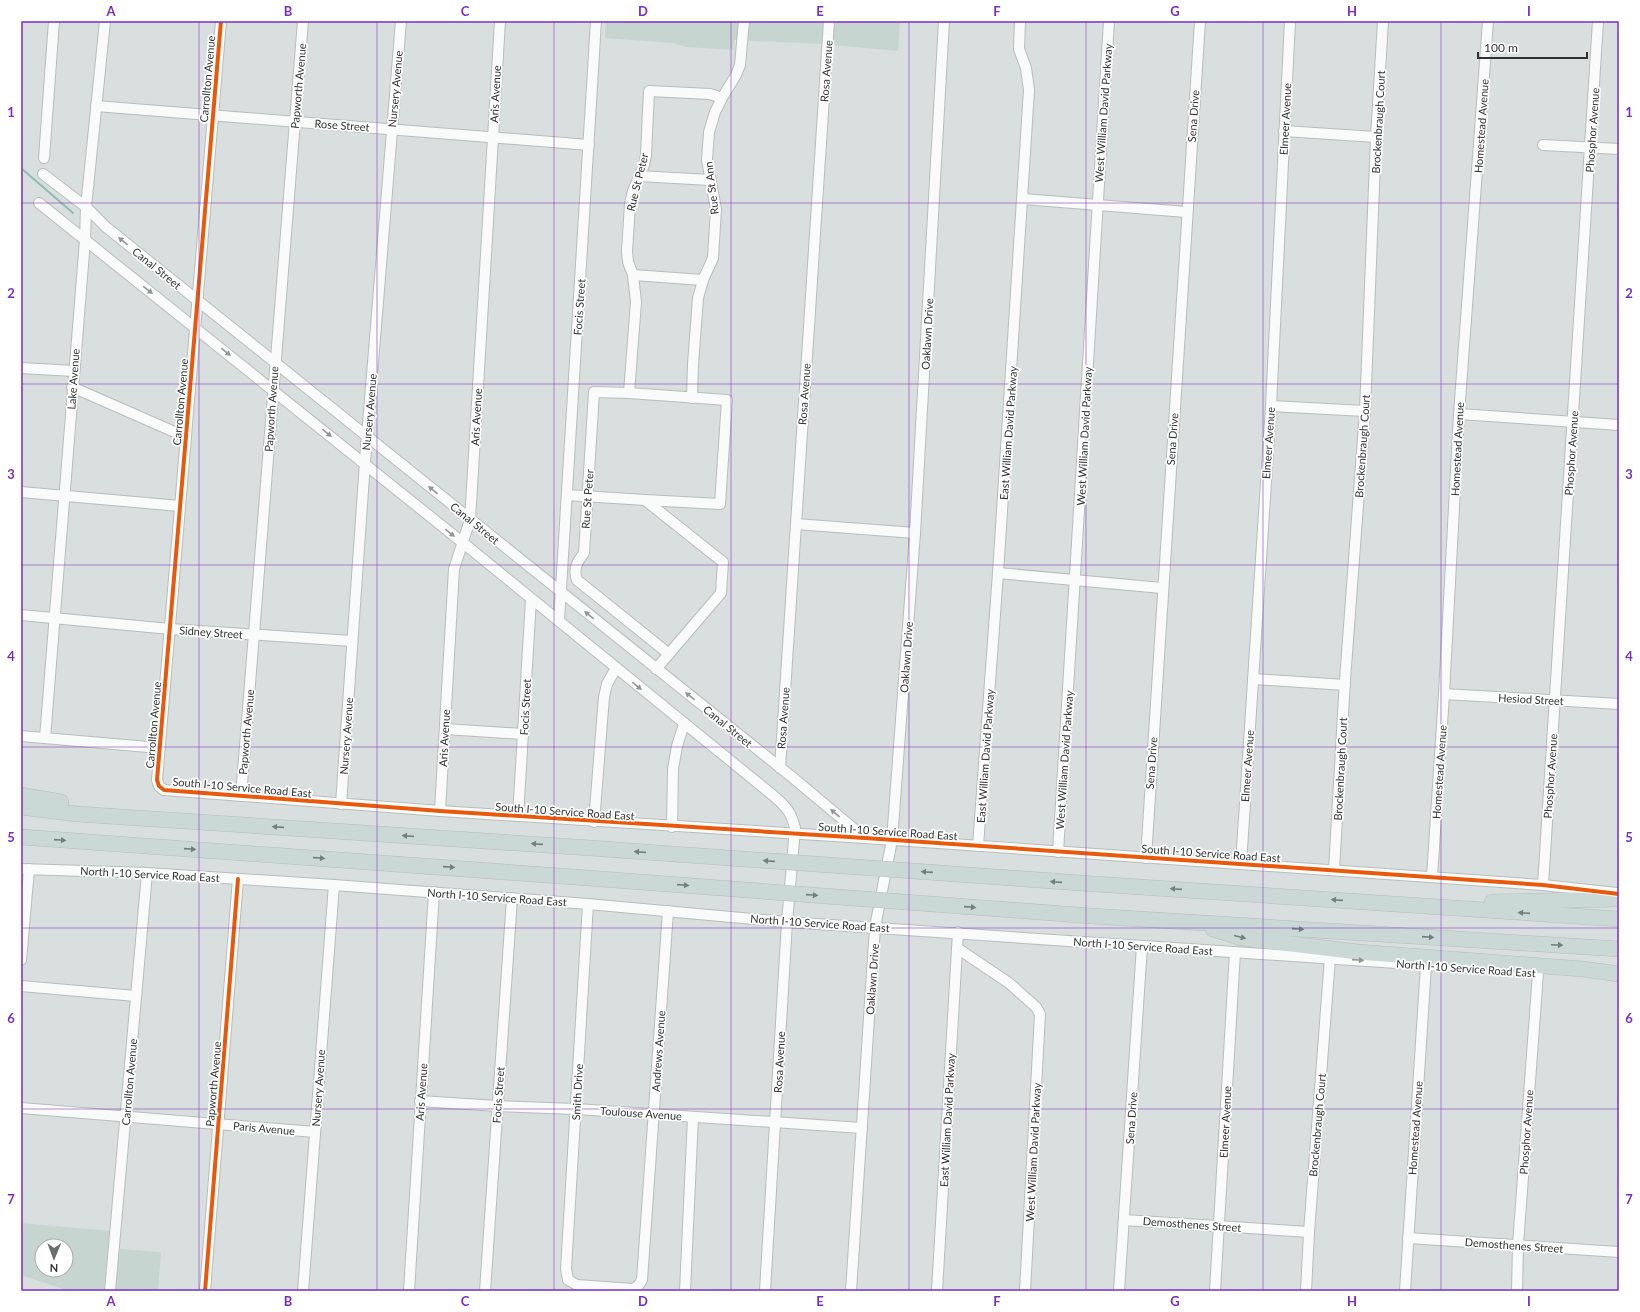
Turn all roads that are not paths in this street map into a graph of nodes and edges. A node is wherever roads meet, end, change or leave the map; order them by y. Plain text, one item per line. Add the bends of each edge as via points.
1 (54, 21) edge
2 (105, 21) edge
3 (221, 21) edge
4 (303, 21) edge
5 (401, 21) edge
6 (500, 21) edge
7 (596, 21) edge
8 (744, 21) edge
9 (829, 21) edge
10 (944, 21) edge
11 (1020, 21) edge
12 (1109, 21) edge
13 (1200, 21) edge
14 (1290, 21) edge
15 (1383, 21) edge
16 (1488, 21) edge
17 (1598, 21) edge
18 (722, 98) junction
19 (96, 106) junction
20 (213, 115) junction
21 (295, 121) junction
22 (392, 129) junction
23 (1284, 131) junction
24 (493, 137) junction
25 (1376, 137) junction
26 (588, 145) junction
27 (1543, 145) dead end
28 (1590, 148) junction
29 (1619, 149) edge
30 (44, 158) dead end
31 (43, 174) dead end
32 (639, 176) junction
33 (710, 180) junction
34 (1023, 199) junction
35 (39, 203) dead end
36 (1098, 205) junction
37 (86, 207) junction
38 (1186, 212) junction
39 (85, 240) junction
40 (632, 275) junction
41 (703, 280) junction
42 (197, 300) junction
43 (195, 327) junction
44 (275, 363) junction
45 (21, 368) edge
46 (74, 371) junction
47 (72, 387) junction
48 (273, 390) junction
49 (629, 393) junction
50 (692, 398) junction
51 (1271, 406) junction
52 (1365, 411) junction
53 (1459, 414) junction
54 (1573, 422) junction
55 (1619, 425) edge
56 (186, 437) junction
57 (367, 437) junction
58 (365, 464) junction
59 (21, 492) edge
60 (64, 496) junction
61 (567, 496) junction
62 (587, 496) junction
63 (645, 500) junction
64 (180, 506) junction
65 (470, 520) junction
66 (796, 524) junction
67 (916, 532) junction
68 (462, 542) junction
69 (998, 573) junction
70 (1075, 580) junction
71 (1162, 588) junction
72 (561, 592) junction
73 (531, 599) junction
74 (21, 615) edge
75 (55, 618) junction
76 (559, 621) junction
77 (170, 629) junction
78 (254, 635) junction
79 (352, 641) junction
80 (669, 654) junction
81 (616, 668) junction
82 (656, 669) junction
83 (1252, 679) junction
84 (1345, 685) junction
85 (1444, 694) junction
86 (1555, 700) junction
87 (1619, 704) edge
88 (684, 724) junction
89 (445, 729) junction
90 (523, 734) junction
91 (21, 736) edge
92 (45, 738) junction
93 (160, 748) junction
94 (780, 768) junction
95 (158, 784) joint
96 (21, 795) edge
97 (241, 796) junction
98 (341, 804) junction
99 (21, 807) edge
100 (440, 811) junction
101 (518, 816) junction
102 (136, 817) junction
103 (594, 822) junction
104 (672, 827) junction
105 (794, 834) junction
106 (21, 837) edge
107 (865, 838) junction
108 (892, 840) junction
109 (978, 846) junction
110 (1058, 852) junction
111 (1146, 858) junction
112 (1241, 864) junction
113 (25, 869) edge
114 (1334, 870) junction
115 (147, 873) junction
116 (1432, 877) junction
117 (238, 879) junction
118 (334, 885) junction
119 (1543, 885) junction
120 (434, 892) junction
121 (1619, 894) edge
122 (512, 898) junction
123 (1619, 899) edge
124 (1376, 903) junction
125 (588, 904) junction
126 (668, 911) junction
127 (1619, 919) edge
128 (787, 922) junction
129 (1189, 922) junction
130 (875, 927) junction
131 (958, 932) junction
132 (1142, 946) junction
133 (957, 948) junction
134 (1619, 949) edge
135 (1235, 952) junction
136 (1330, 958) junction
137 (21, 960) edge
138 (1426, 965) junction
139 (1538, 972) junction
140 (1619, 974) edge
141 (1619, 978) edge
142 (21, 986) edge
143 (136, 996) junction
144 (420, 1100) junction
145 (497, 1106) junction
146 (21, 1108) edge
147 (576, 1109) junction
148 (654, 1114) junction
149 (126, 1116) junction
150 (693, 1117) junction
151 (776, 1122) junction
152 (219, 1124) junction
153 (862, 1128) junction
154 (315, 1132) junction
155 (1124, 1220) junction
156 (1219, 1226) junction
157 (1309, 1232) junction
158 (1408, 1238) junction
159 (1518, 1245) junction
160 (1619, 1252) edge
161 (601, 1289) edge
162 (110, 1291) edge
163 (205, 1291) edge
164 (303, 1291) edge
165 (409, 1291) edge
166 (485, 1291) edge
167 (685, 1291) edge
168 (765, 1291) edge
169 (851, 1291) edge
170 (937, 1291) edge
171 (1025, 1291) edge
172 (1119, 1291) edge
173 (1215, 1291) edge
174 (1306, 1291) edge
175 (1405, 1291) edge
176 (1517, 1291) edge

1 - 30 street
2 - 19 street, Lake Avenue
3 - 20 street, Carrollton Avenue
4 - 21 street, Papworth Avenue
5 - 22 street, Nursery Avenue
6 - 24 street, Aris Avenue
7 - 26 street, Focis Street
8 - 18 street, Rue St Ann via 740,65
9 - 66 street, Rosa Avenue
10 - 67 street, Oaklawn Drive
11 - 34 street, East William David Parkway via 1019,49 1026,68 1029,90
12 - 36 street, West William David Parkway
13 - 38 street, Sena Drive
14 - 23 street, Elmeer Avenue
15 - 25 street, Brockenbraugh Court
16 - 53 street, Homestead Avenue
17 - 28 street, Phosphor Avenue
18 - 32 street, Rue St Peter via 710,94 649,91 646,155
18 - 33 street, Rue St Ann via 709,132 707,160
19 - 20 street, Rose Street
19 - 37 street, Lake Avenue
20 - 21 street, Rose Street
20 - 42 street, Carrollton Avenue
21 - 22 street, Rose Street
21 - 44 street, Papworth Avenue
22 - 24 street, Rose Street
22 - 57 street, Nursery Avenue
23 - 25 street
23 - 51 street, Elmeer Avenue
24 - 26 street, Rose Street
24 - 65 street, Aris Avenue
25 - 52 street, Brockenbraugh Court
26 - 61 street, Focis Street
27 - 28 street
28 - 29 street
28 - 54 street, Phosphor Avenue
31 - 37 street, Canal Street
32 - 33 street
32 - 40 street, Rue St Peter via 630,204 627,251
33 - 41 street, Rue St Ann via 716,209 713,258
34 - 36 street
34 - 69 street, East William David Parkway
35 - 39 street, Canal Street
36 - 38 street
36 - 70 street, West William David Parkway
37 - 39 street, Lake Avenue
42 -> 37 street, Canal Street via 106,227
38 - 71 street, Sena Drive
39 -> 43 street, Canal Street
39 - 46 street, Lake Avenue
40 - 41 street
40 - 49 street, Rue St Peter via 636,302
41 - 50 street, Rue St Ann via 698,298
42 - 43 street, Carrollton Avenue
42 - 44 street, Canal Street
43 -> 48 street, Canal Street
43 - 56 street, Carrollton Avenue
44 - 48 street, Papworth Avenue
44 - 57 street, Canal Street
45 - 46 street
46 - 47 street, Lake Avenue
47 - 56 street
47 - 60 street, Lake Avenue
48 -> 58 street, Canal Street
48 - 78 street, Papworth Avenue
49 - 50 street
49 - 62 street, Rue St Peter via 594,392
50 - 63 street via 726,400 720,504
51 - 52 street
51 - 83 street, Elmeer Avenue
52 - 84 street, Brockenbraugh Court
53 - 54 street
53 - 85 street, Homestead Avenue
54 - 55 street
54 - 86 street, Phosphor Avenue
56 - 64 street, Carrollton Avenue
57 - 58 street, Nursery Avenue
65 -> 57 street, Canal Street
58 -> 68 street, Canal Street
58 - 79 street, Nursery Avenue
59 - 60 street
60 - 64 street
60 - 75 street, Lake Avenue
61 - 62 street
61 - 72 street, Focis Street
62 - 63 street
62 - 80 street, Rue St Peter via 584,553 575,569 577,580
63 - 80 street via 723,562 721,593
64 - 77 street, Carrollton Avenue
65 - 68 street, Aris Avenue
65 - 72 street, Canal Street
66 - 67 street
66 - 94 street, Rosa Avenue
67 - 108 street, Oaklawn Drive
68 - 73 street, Canal Street
68 - 89 street, Aris Avenue via 454,569
69 - 70 street
69 - 109 street, East William David Parkway
70 - 71 street
70 - 110 street, West William David Parkway
71 - 111 street, Sena Drive
72 - 76 street, Focis Street
82 -> 72 street, Canal Street
73 - 76 street, Canal Street
73 - 90 street, Focis Street
74 - 75 street, Sidney Street
75 - 77 street, Sidney Street
75 - 92 street, Lake Avenue
76 - 81 street, Canal Street
77 - 78 street, Sidney Street
77 - 93 street, Carrollton Avenue
78 - 79 street, Sidney Street
78 - 97 street, Papworth Avenue
79 - 98 street, Nursery Avenue
80 - 82 street
81 -> 88 street, Canal Street
81 - 103 street via 607,684 604,697
94 -> 82 street, Canal Street
83 - 84 street
83 - 112 street, Elmeer Avenue
84 - 114 street, Brockenbraugh Court
85 - 86 street, Hesiod Street
85 - 116 street, Homestead Avenue
86 - 87 street, Hesiod Street
86 - 119 street, Phosphor Avenue
88 - 104 street via 673,769
88 - 105 street, Canal Street via 785,806 792,815
89 - 90 street
89 - 100 street, Aris Avenue
90 - 101 street, Focis Street
91 - 92 street
92 - 93 street
93 - 95 street, Carrollton Avenue
107 -> 94 street, Canal Street
95 - 97 street, South I-10 Service Road East via 164,790
96 - 102 highway
97 - 98 street, South I-10 Service Road East
98 - 100 street, South I-10 Service Road East
99 - 102 highway via 77,814
100 - 101 street, South I-10 Service Road East
101 - 103 street, South I-10 Service Road East
124 -> 102 highway, bridge
103 - 104 street, South I-10 Service Road East
104 - 105 street, South I-10 Service Road East
105 - 107 street, South I-10 Service Road East
105 - 128 street, Rosa Avenue
106 -> 129 highway, bridge
107 - 108 street, South I-10 Service Road East
108 - 109 street, South I-10 Service Road East
108 - 130 street, Oaklawn Drive
109 - 110 street, South I-10 Service Road East
110 - 111 street, South I-10 Service Road East
111 - 112 street, South I-10 Service Road East
112 - 114 street, South I-10 Service Road East
113 - 115 street, North I-10 Service Road East
113 - 137 street
114 - 116 street, South I-10 Service Road East
115 - 117 street, North I-10 Service Road East
115 - 143 street, Carrollton Avenue
116 - 119 street, South I-10 Service Road East
117 - 118 street, North I-10 Service Road East
117 - 152 street, Papworth Avenue
118 - 120 street, North I-10 Service Road East
118 - 154 street, Nursery Avenue
119 - 121 street, South I-10 Service Road East
120 - 122 street, North I-10 Service Road East
120 - 144 street, Aris Avenue
122 - 125 street, North I-10 Service Road East
122 - 145 street, Focis Street
123 - 124 highway
127 -> 124 highway
125 - 126 street, North I-10 Service Road East
125 - 147 street, Smith Drive
126 - 128 street, North I-10 Service Road East
126 - 148 street, Andrews Avenue
128 - 130 street, North I-10 Service Road East
128 - 151 street, Rosa Avenue
129 -> 134 highway
129 -> 140 highway via 1242,938 1280,943
130 - 131 street, North I-10 Service Road East
130 - 153 street, Oaklawn Drive
131 - 132 street, North I-10 Service Road East
131 - 133 street
132 - 135 street, North I-10 Service Road East
132 - 155 street, Sena Drive
133 - 170 street, East William David Parkway
133 - 171 street, West William David Parkway via 1009,983 1036,1007 1040,1014
135 - 136 street, North I-10 Service Road East
135 - 156 street, Elmeer Avenue
136 -> 138 street, North I-10 Service Road East
136 - 157 street, Brockenbraugh Court
138 - 139 street, North I-10 Service Road East
138 - 158 street, Homestead Avenue
139 - 141 street, North I-10 Service Road East
139 - 159 street, Phosphor Avenue
142 - 143 street
143 - 149 street, Carrollton Avenue
144 - 145 street, Toulouse Avenue
144 - 165 street, Aris Avenue
145 - 147 street, Toulouse Avenue
145 - 166 street, Focis Street
146 - 149 street, Paris Avenue
147 - 148 street, Toulouse Avenue
147 - 161 street, Smith Drive via 566,1269 568,1280 577,1285
148 - 150 street, Toulouse Avenue
148 - 161 street, Andrews Avenue via 642,1280 633,1288
149 - 152 street, Paris Avenue
149 - 162 street, Carrollton Avenue
150 - 151 street, Toulouse Avenue
150 - 167 street
151 - 153 street, Toulouse Avenue
151 - 168 street, Rosa Avenue
152 - 154 street, Paris Avenue
152 - 163 street, Papworth Avenue
153 - 169 street, Oaklawn Drive
154 - 164 street, Nursery Avenue
155 - 156 street, Demosthenes Street
155 - 172 street, Sena Drive
156 - 157 street, Demosthenes Street
156 - 173 street, Elmeer Avenue
157 - 174 street, Brockenbraugh Court
158 - 159 street, Demosthenes Street
158 - 175 street, Homestead Avenue
159 - 160 street, Demosthenes Street
159 - 176 street, Phosphor Avenue

